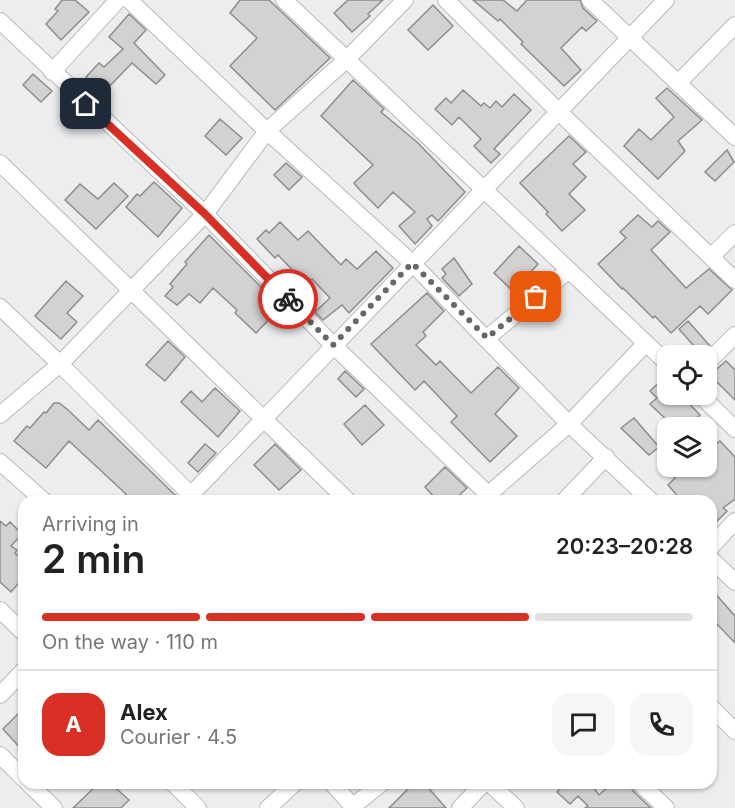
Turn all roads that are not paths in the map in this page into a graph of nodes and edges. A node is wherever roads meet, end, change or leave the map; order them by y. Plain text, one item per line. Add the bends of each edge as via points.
1 (118, 0) edge
2 (129, 0) edge
3 (284, 0) edge
4 (405, 0) edge
5 (446, 0) edge
6 (590, 0) edge
7 (666, 0) edge
8 (0, 21) edge
9 (735, 25) edge
10 (630, 38) junction
11 (346, 59) junction
12 (52, 72) junction
13 (678, 83) junction
14 (559, 112) junction
15 (267, 131) junction
16 (735, 137) edge
17 (0, 163) edge
18 (485, 189) junction
19 (205, 214) junction
20 (735, 233) edge
21 (711, 257) junction
22 (412, 263) junction
23 (569, 270) junction
24 (735, 280) edge
25 (132, 291) junction
26 (0, 307) edge
27 (735, 335) edge
28 (487, 338) junction
29 (646, 343) junction
30 (333, 345) junction
31 (717, 353) edge
32 (657, 354) edge
33 (60, 364) junction
34 (710, 405) edge
35 (0, 416) edge
36 (264, 418) junction
37 (569, 424) junction
38 (735, 429) edge
39 (606, 457) junction
40 (0, 462) edge
41 (37, 495) edge
42 (187, 495) edge
43 (195, 495) edge
44 (342, 495) edge
45 (484, 495) edge
46 (492, 495) edge
47 (570, 495) edge
48 (645, 495) edge
49 (735, 521) edge
50 (717, 540) edge
51 (717, 565) edge
52 (735, 582) edge
53 (0, 610) edge
54 (18, 627) edge
55 (18, 676) edge
56 (0, 695) edge
57 (717, 714) edge
58 (735, 731) edge
59 (0, 755) edge
60 (18, 773) edge
61 (34, 789) edge
62 (177, 789) edge
63 (289, 789) edge
64 (337, 789) edge
65 (375, 789) edge
66 (478, 789) edge
67 (495, 789) edge
68 (646, 789) edge
69 (191, 806) edge
70 (353, 807) edge
71 (54, 808) edge
72 (268, 808) edge
73 (460, 808) edge
74 (516, 808) edge
75 (666, 808) edge

1 - 12 street
2 - 15 street
3 - 11 street
4 - 11 street
5 - 14 street
6 - 10 street
7 - 10 street
8 - 12 street
9 - 13 street
10 - 13 street
10 - 14 street
11 - 15 street
11 - 18 street
12 - 19 street
13 - 16 street
14 - 18 street
14 - 21 street
15 - 19 street
15 - 22 street
17 - 25 street
18 - 22 street
18 - 23 street
19 - 25 street
19 - 30 street
20 - 21 street
21 - 24 street
22 - 28 street
22 - 30 street
23 - 28 street
23 - 29 street
25 - 33 street
25 - 36 street
26 - 33 street
27 - 31 street
28 - 37 street
29 - 32 street
29 - 37 street
30 - 36 street
30 - 45 street
33 - 35 street
33 - 42 street
34 - 38 street
36 - 43 street
36 - 44 street
37 - 39 street
37 - 46 street
39 - 47 street
39 - 48 street
40 - 41 street
49 - 50 street
51 - 52 street
53 - 54 street
55 - 56 street
57 - 58 street
59 - 60 street
61 - 71 street
62 - 69 street
63 - 72 street
64 - 70 street
65 - 70 street
66 - 73 street
67 - 74 street
68 - 75 street

